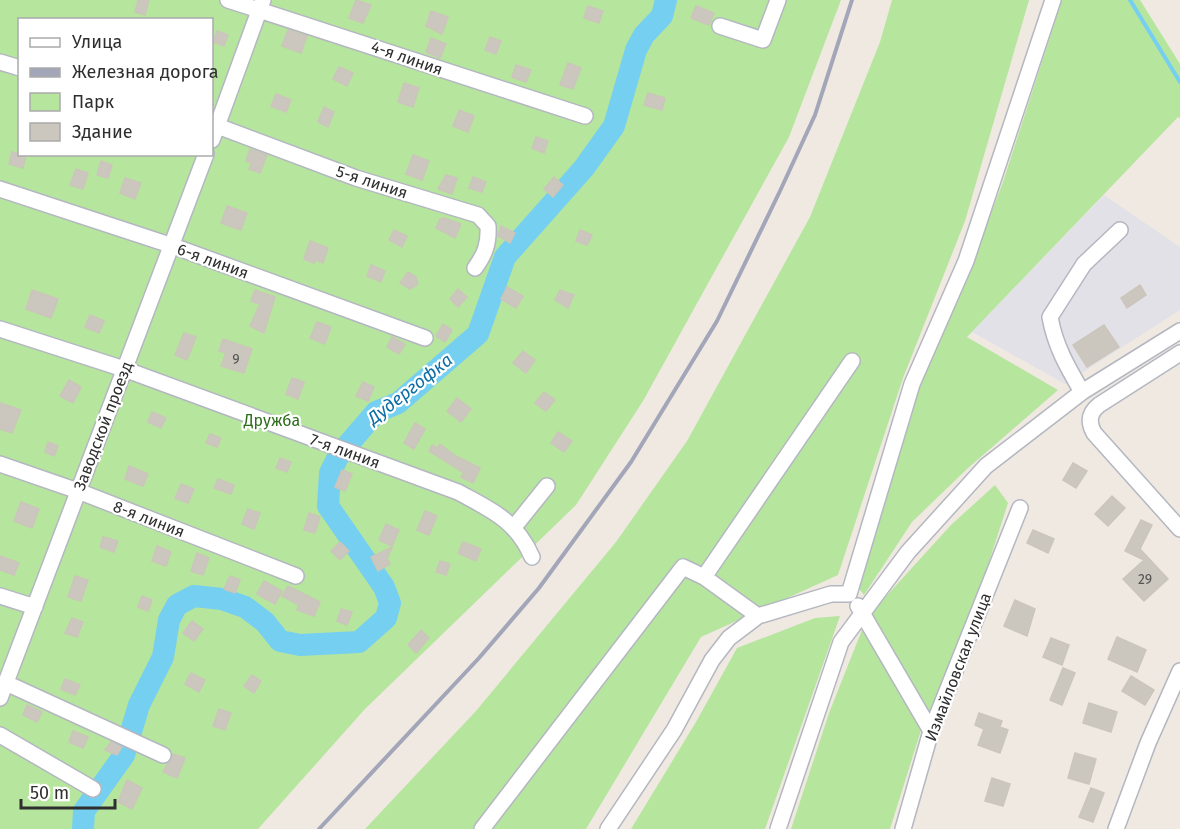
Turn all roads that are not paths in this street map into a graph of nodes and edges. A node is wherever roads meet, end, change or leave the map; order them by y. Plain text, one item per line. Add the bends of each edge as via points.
1 (228, 0) edge
2 (778, 0) edge
3 (1053, 0) edge
4 (261, 4) edge
5 (720, 26) dead end
6 (0, 62) edge
7 (18, 67) edge
8 (585, 116) dead end
9 (214, 124) edge
10 (205, 156) edge
11 (0, 189) edge
12 (1120, 230) dead end
13 (173, 246) junction
14 (475, 268) dead end
15 (0, 329) edge
16 (1180, 331) edge
17 (425, 338) dead end
18 (1180, 353) edge
19 (852, 361) dead end
20 (124, 369) junction
21 (1082, 392) junction
22 (0, 464) edge
23 (547, 486) dead end
24 (78, 491) junction
25 (1020, 508) dead end
26 (514, 527) junction
27 (1180, 529) edge
28 (532, 557) dead end
29 (296, 576) dead end
30 (704, 577) junction
31 (849, 594) junction
32 (0, 596) edge
33 (34, 607) junction
34 (862, 612) junction
35 (758, 616) junction
36 (1180, 671) edge
37 (3, 691) edge
38 (932, 731) junction
39 (0, 735) edge
40 (163, 755) dead end
41 (93, 789) dead end
42 (482, 829) edge
43 (608, 829) edge
44 (778, 829) edge
45 (903, 829) edge
46 (1116, 829) edge

1 - 4 street, 4-я линия
2 - 5 street via 763,40
3 - 31 street via 966,261 912,384
4 - 8 street, 4-я линия
4 - 9 street
6 - 7 street
9 - 14 street, 5-я линия via 356,178 478,215 488,226 489,237 486,253
10 - 13 street, Заводской проезд
11 - 13 street, 6-я линия
12 - 21 street via 1083,264 1050,317 1060,353
13 - 17 street, 6-я линия
13 - 20 street, Заводской проезд
15 - 20 street, 7-я линия
16 - 21 street
18 - 27 street via 1092,412 1090,425
19 - 30 street
20 - 24 street, Заводской проезд
20 - 26 street, 7-я линия via 458,492
21 - 34 street via 986,466 908,552
22 - 24 street, 8-я линия
23 - 26 street
24 - 29 street, 8-я линия
24 - 33 street, Заводской проезд
25 - 38 street, Измайловская улица
26 - 28 street, 7-я линия
30 - 35 street
30 - 42 street via 683,567
31 - 34 street
31 - 35 street via 831,594
32 - 33 street
33 - 37 street, Заводской проезд
34 - 38 street
34 - 44 street via 842,642
35 - 43 street via 729,638 712,660 674,730
36 - 46 street
37 - 40 street via 119,734
38 - 45 street, Измайловская улица
39 - 41 street

